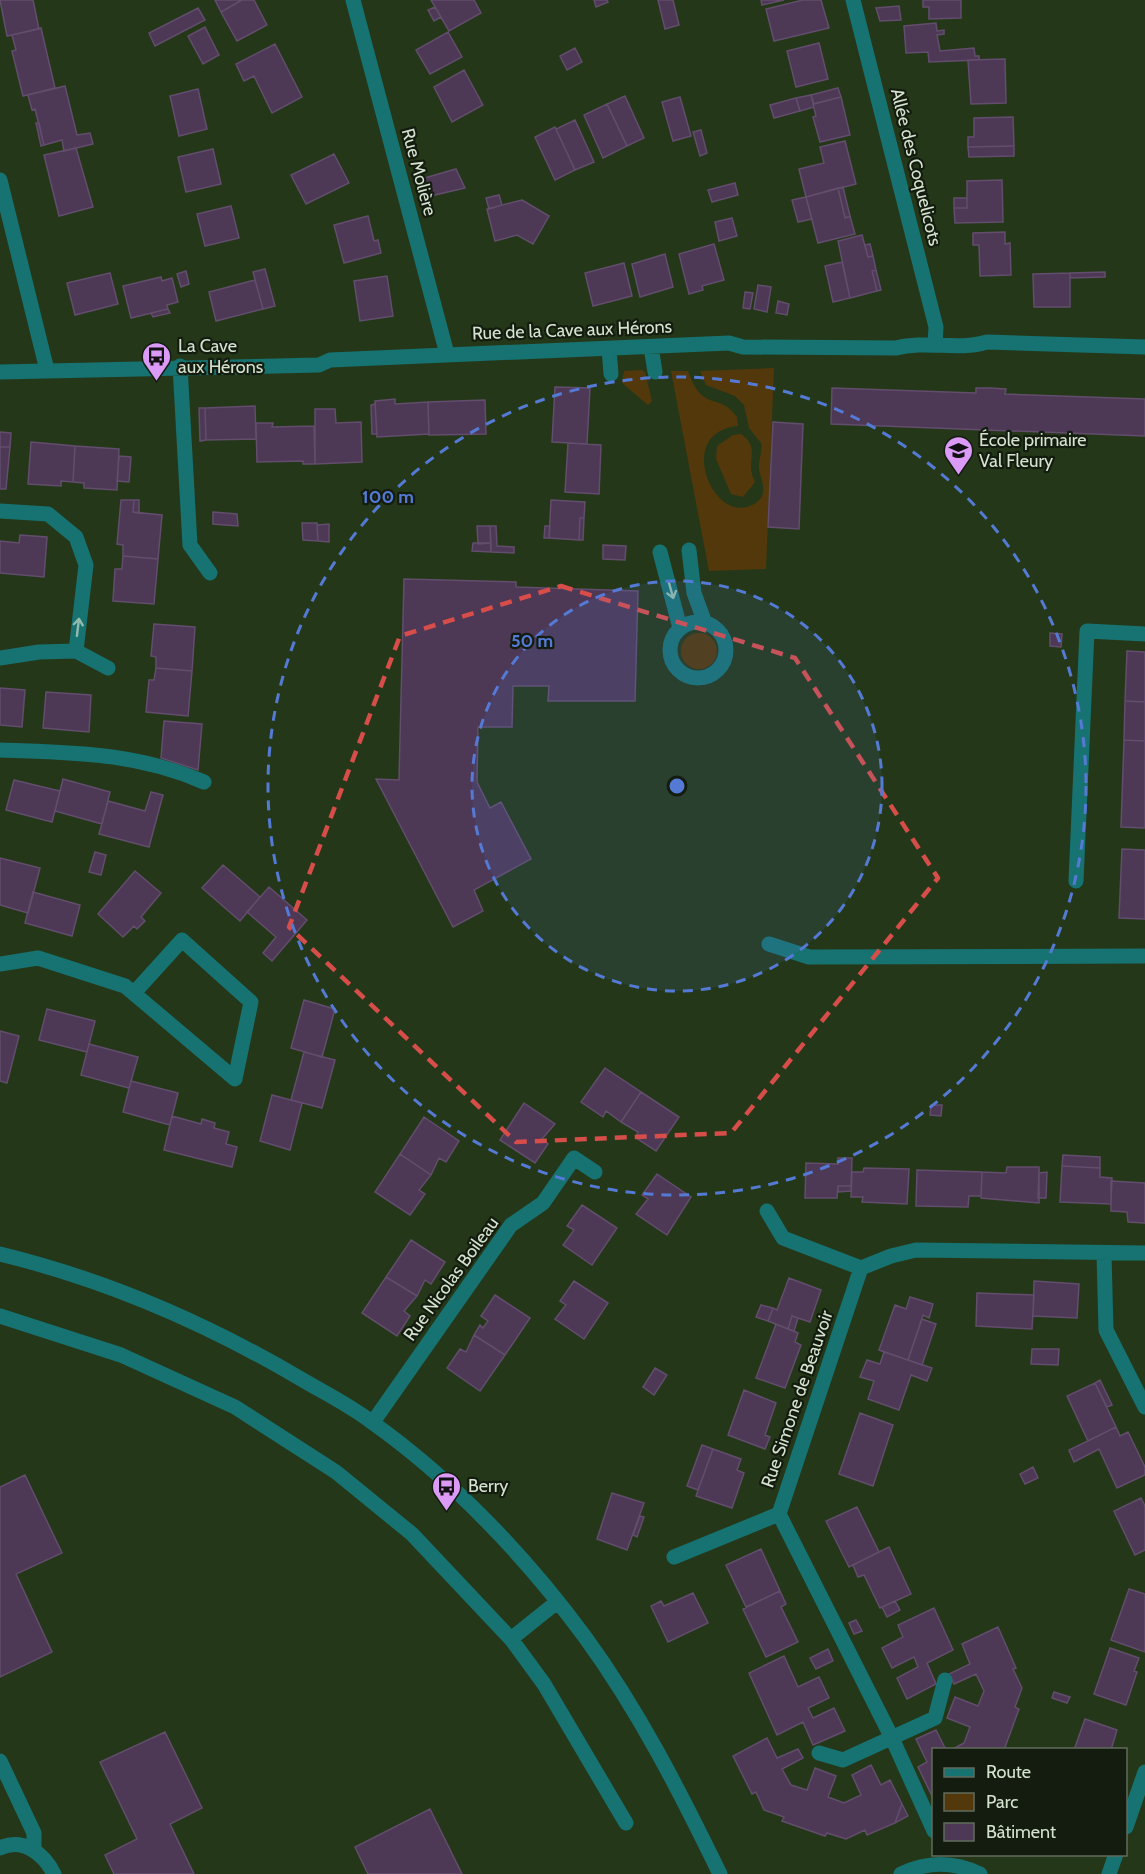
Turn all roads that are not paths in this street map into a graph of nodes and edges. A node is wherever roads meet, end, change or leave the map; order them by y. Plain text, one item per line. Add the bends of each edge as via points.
1 (353, 0) edge
2 (853, 0) edge
3 (0, 180) edge
4 (935, 345) junction
5 (651, 347) junction
6 (1145, 347) edge
7 (609, 349) junction
8 (447, 354) junction
9 (180, 366) junction
10 (47, 369) junction
11 (0, 372) edge
12 (655, 372) dead end
13 (611, 374) dead end
14 (0, 511) edge
15 (689, 550) dead end
16 (660, 552) dead end
17 (210, 573) dead end
18 (705, 623) junction
19 (680, 628) junction
20 (1145, 634) edge
21 (76, 651) junction
22 (0, 658) edge
23 (108, 668) dead end
24 (0, 750) edge
25 (204, 782) dead end
26 (1076, 881) dead end
27 (770, 944) dead end
28 (1145, 956) edge
29 (0, 964) edge
30 (134, 993) junction
31 (595, 1172) dead end
32 (767, 1210) dead end
33 (1145, 1253) edge
34 (0, 1254) edge
35 (1104, 1254) junction
36 (861, 1269) junction
37 (0, 1316) edge
38 (1144, 1402) edge
39 (373, 1422) junction
40 (779, 1514) junction
41 (674, 1557) dead end
42 (557, 1602) junction
43 (511, 1639) junction
44 (945, 1680) dead end
45 (892, 1738) junction
46 (819, 1753) dead end
47 (0, 1761) edge
48 (1145, 1772) edge
49 (1127, 1822) edge
50 (626, 1823) dead end
51 (932, 1829) edge
52 (3, 1847) edge
53 (34, 1850) junction
54 (1115, 1856) edge
55 (940, 1859) edge
56 (718, 1873) edge
57 (54, 1874) edge
58 (901, 1874) edge
59 (980, 1874) edge
60 (1109, 1874) edge

1 - 8 street, Rue Molière
2 - 4 street, Allée des Coquelicots via 936,327
3 - 10 street
4 - 5 street, Rue de la Cave aux Hérons via 743,347 729,342
4 - 6 street, Rue de la Cave aux Hérons via 973,347 987,342
5 - 7 street, Rue de la Cave aux Hérons
5 - 12 street
7 - 8 street, Rue de la Cave aux Hérons
7 - 13 street
8 - 9 street, Rue de la Cave aux Hérons via 330,360 319,365 196,369
9 - 10 street, Rue de la Cave aux Hérons
9 - 17 street via 190,545
10 - 11 street, Rue de la Cave aux Hérons
21 -> 14 street via 86,565 76,537 48,514
15 - 18 street via 694,593
16 -> 19 street
18 - 19 street
18 - 19 street via 721,634 726,651 719,668 704,677 686,675 673,662 671,644
20 - 26 street via 1087,632
21 - 22 street
21 - 23 street
24 - 25 street via 133,758
27 - 28 street via 809,957
29 - 30 street via 38,958 125,986
30 - 30 street via 182,940 251,1002 235,1079
31 - 39 street, Rue Nicolas Boileau via 574,1158 543,1203 511,1225
32 - 36 street via 783,1238
33 - 35 street
34 - 39 street via 88,1279 231,1338
35 - 36 street via 916,1250
35 - 38 street via 1106,1330
36 - 40 street, Rue Simone de Beauvoir
37 - 43 street via 121,1355 235,1407 336,1472 412,1534
39 - 42 street via 474,1510
40 - 41 street
40 - 45 street, Rue Simone de Beauvoir
42 - 43 street
42 - 56 street via 614,1679 653,1743
43 - 50 street via 544,1684
44 - 45 street via 935,1718
45 - 46 street via 843,1760
45 - 51 street, Rue Simone de Beauvoir
47 - 53 street via 34,1833
48 - 49 street
52 - 53 street via 20,1844
53 - 57 street via 48,1861
54 - 60 street
55 - 58 street
55 - 59 street

